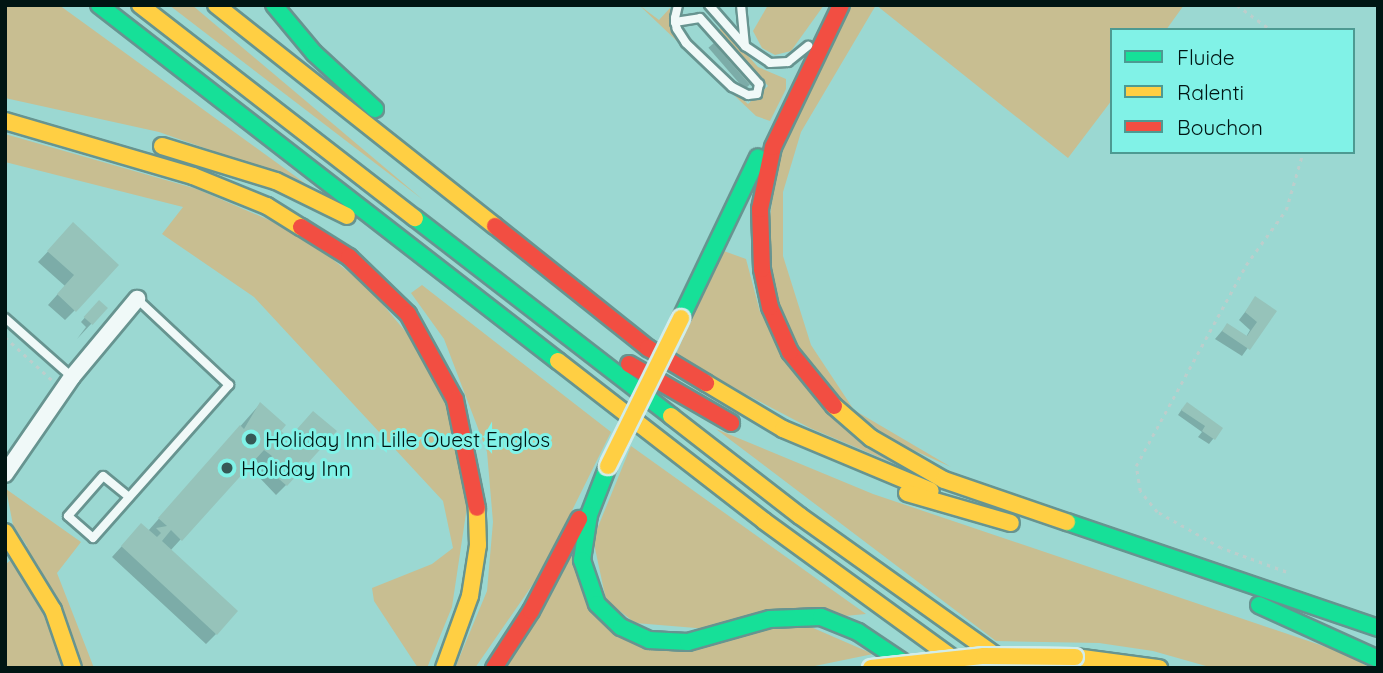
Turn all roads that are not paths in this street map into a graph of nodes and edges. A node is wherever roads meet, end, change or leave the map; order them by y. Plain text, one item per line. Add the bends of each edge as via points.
1 (99, 5) edge
2 (140, 5) edge
3 (216, 5) edge
4 (274, 5) edge
5 (678, 5) edge
6 (830, 5) edge
7 (841, 5) edge
8 (710, 6) edge
9 (741, 6) edge
10 (700, 18) junction
11 (675, 22) junction
12 (817, 36) junction
13 (745, 46) junction
14 (5, 107) edge
15 (5, 121) edge
16 (105, 132) dead end
17 (143, 141) dead end
18 (548, 273) junction
19 (517, 293) junction
20 (137, 299) joint
21 (5, 318) edge
22 (67, 373) junction
23 (621, 409) junction
24 (34, 426) junction
25 (741, 428) dead end
26 (765, 439) dead end
27 (5, 458) edge
28 (608, 466) junction
29 (5, 474) edge
30 (129, 497) junction
31 (5, 532) edge
32 (5, 551) edge
33 (1114, 557) dead end
34 (31, 575) junction
35 (1259, 605) junction
36 (1378, 628) edge
37 (1378, 644) edge
38 (1378, 659) edge
39 (74, 668) edge
40 (444, 668) edge
41 (494, 668) edge
42 (872, 668) edge
43 (912, 668) edge
44 (966, 668) edge
45 (1013, 668) edge
46 (1159, 668) edge

1 - 23 main road
2 - 19 main road
3 - 18 main road
4 - 18 main road via 314,53 504,223
5 - 11 lane
6 - 12 main road
7 - 36 main road via 773,147 760,209 760,254 770,307 790,352 820,394 871,438 944,480
8 - 10 lane
8 - 13 lane
9 - 13 lane
10 - 11 lane
10 - 11 lane via 759,84 757,93 748,95 732,87 687,43
12 - 13 lane via 796,57 779,64
12 - 28 main road, bridge
14 - 16 main road
15 - 40 main road via 193,176 268,206 338,248 403,308 436,359 455,400 477,492 478,545 470,596
17 - 23 main road via 239,168 322,201 387,244 576,387
18 - 26 main road via 711,390 783,429 1022,526 880,485
19 - 25 main road via 543,303 620,358
19 - 45 main road via 800,516
20 - 22 street
20 - 30 lane via 229,385
21 - 22 lane
22 - 24 street
23 - 44 main road via 764,521
24 - 27 street
24 - 29 street
28 - 41 main road via 531,611
28 - 43 main road via 584,532 582,560 597,604 621,627 649,640 688,642 770,619 821,617 858,632
30 - 30 lane via 93,538 68,516 103,476
31 - 34 main road
32 - 34 main road
33 - 35 main road
34 - 39 main road via 56,616
35 - 37 main road
35 - 38 main road
42 - 46 main road, bridge via 984,656 1074,657

